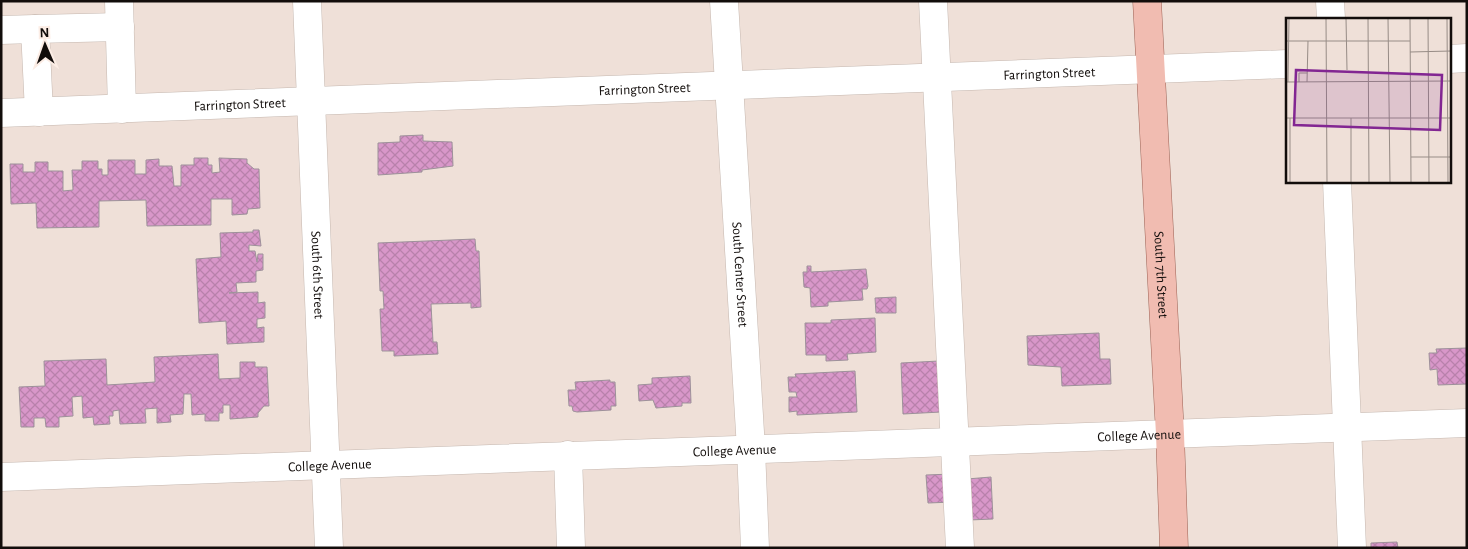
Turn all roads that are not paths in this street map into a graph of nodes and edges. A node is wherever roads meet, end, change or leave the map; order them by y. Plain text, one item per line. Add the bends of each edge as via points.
1 (307, 1) edge
2 (724, 1) edge
3 (934, 1) edge
4 (1147, 1) edge
5 (1330, 1) edge
6 (119, 14) edge
7 (1331, 18) edge
8 (35, 29) junction
9 (1, 30) edge
10 (1467, 58) edge
11 (1450, 59) edge
12 (1286, 64) edge
13 (1149, 67) junction
14 (938, 75) junction
15 (728, 84) junction
16 (313, 102) junction
17 (122, 109) junction
18 (39, 112) junction
19 (1, 113) edge
20 (1337, 182) edge
21 (1467, 423) edge
22 (1346, 427) junction
23 (1170, 434) junction
24 (955, 442) junction
25 (751, 449) junction
26 (568, 455) junction
27 (326, 464) junction
28 (1, 478) edge
29 (329, 548) edge
30 (571, 548) edge
31 (754, 548) edge
32 (960, 548) edge
33 (1174, 548) edge
34 (1352, 548) edge

1 - 16 street, South 6th Street
2 - 15 street, South Center Street
3 - 14 street
4 - 13 main road, South 7th Street
5 - 7 street
6 - 8 street
6 - 17 street
8 - 9 street
8 - 18 street
10 - 11 street
12 - 13 street, Farrington Street
13 - 14 street, Farrington Street
13 - 23 main road, South 7th Street
14 - 15 street, Farrington Street
14 - 24 street
15 - 16 street, Farrington Street
15 - 25 street, South Center Street
16 - 17 street, Farrington Street
16 - 27 street, South 6th Street
17 - 18 street, Farrington Street
18 - 19 street, Farrington Street
20 - 22 street
21 - 22 street, College Avenue
22 - 23 street, College Avenue
22 - 34 street
23 - 24 street, College Avenue
23 - 33 main road, South 7th Street
24 - 25 street, College Avenue
24 - 32 street
25 - 26 street, College Avenue
25 - 31 street, South Center Street
26 - 27 street, College Avenue
26 - 30 street
27 - 28 street, College Avenue
27 - 29 street, South 6th Street

